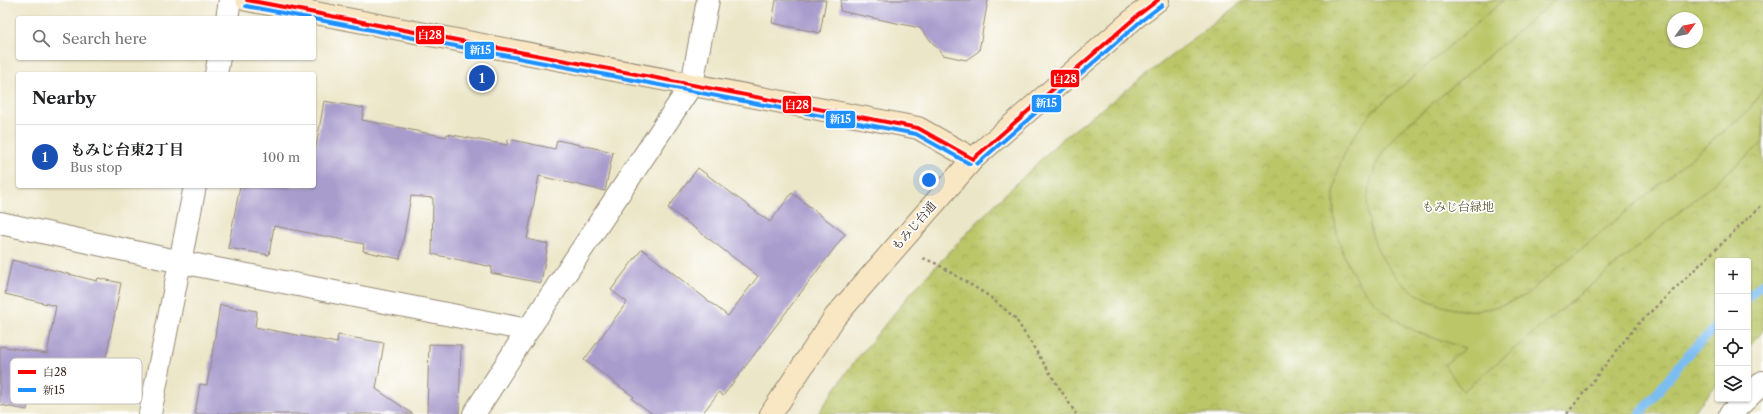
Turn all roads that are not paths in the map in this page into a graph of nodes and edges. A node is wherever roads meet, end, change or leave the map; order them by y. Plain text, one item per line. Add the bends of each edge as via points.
1 (230, 0) edge
2 (247, 0) edge
3 (708, 0) edge
4 (1158, 0) edge
5 (227, 16) edge
6 (219, 60) edge
7 (216, 72) edge
8 (692, 84) junction
9 (973, 159) junction
10 (196, 188) edge
11 (0, 222) edge
12 (181, 262) junction
13 (528, 330) junction
14 (1763, 382) edge
15 (1751, 394) edge
16 (1743, 402) edge
17 (150, 414) edge
18 (474, 414) edge
19 (771, 414) edge
20 (1730, 414) edge

1 - 5 street
2 - 8 street
3 - 8 street
4 - 9 street, もみじ台通
6 - 7 street
8 - 9 street via 918,128
8 - 13 street
9 - 19 street, もみじ台通 via 835,318
10 - 12 street
11 - 12 street
12 - 13 street
12 - 17 street
13 - 18 street
14 - 15 street
16 - 20 street

